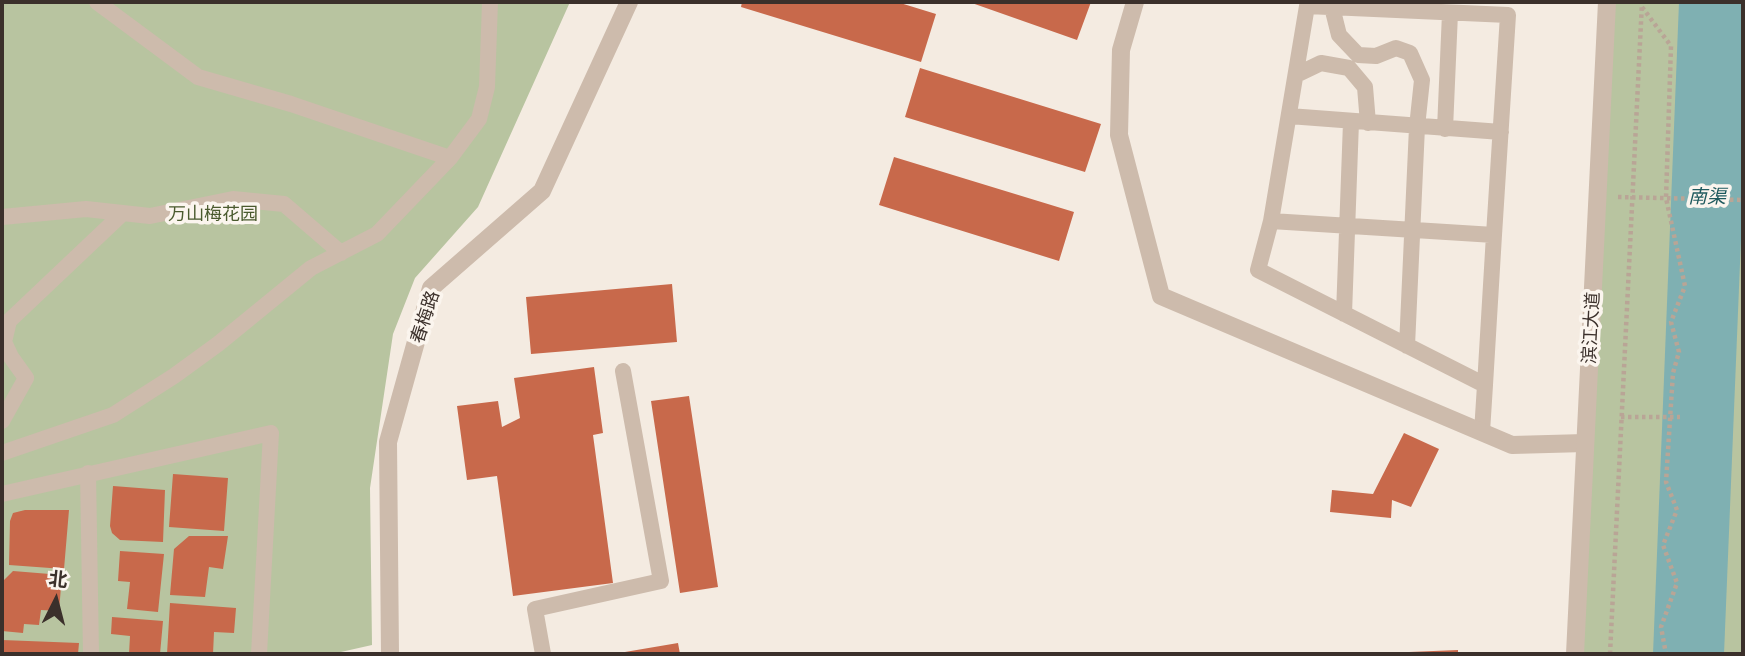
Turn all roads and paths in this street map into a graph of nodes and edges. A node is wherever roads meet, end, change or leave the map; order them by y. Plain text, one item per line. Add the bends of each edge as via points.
1 (97, 2) edge
2 (490, 2) edge
3 (629, 2) edge
4 (1135, 2) edge
5 (1607, 2) edge
6 (1642, 4) edge
7 (1332, 7) junction
8 (1450, 13) junction
9 (1296, 75) junction
10 (1289, 116) junction
11 (1351, 122) junction
12 (1368, 123) junction
13 (1417, 127) junction
14 (1445, 129) junction
15 (1501, 132) junction
16 (450, 158) junction
17 (1597, 197) junction
18 (1631, 197) junction
19 (1666, 198) junction
20 (1743, 200) edge
21 (123, 213) junction
22 (2, 217) edge
23 (1271, 221) junction
24 (1347, 226) junction
25 (1412, 230) junction
26 (1494, 235) junction
27 (341, 253) junction
28 (1344, 314) junction
29 (1407, 346) junction
30 (623, 372) dead end
31 (1485, 385) junction
32 (1669, 416) junction
33 (1621, 417) junction
34 (1679, 417) dead end
35 (2, 421) edge
36 (1482, 432) junction
37 (1586, 443) junction
38 (2, 453) edge
39 (88, 473) junction
40 (2, 494) edge
41 (91, 654) edge
42 (259, 654) edge
43 (390, 654) edge
44 (542, 654) edge
45 (1575, 654) edge
46 (1610, 654) edge
47 (1665, 654) edge

1 - 16 lane via 198,77
2 - 16 lane via 487,87 479,119
3 - 43 street, 春梅路 via 542,191 431,288 388,442
4 - 36 street via 1121,50 1119,135 1161,296
5 - 17 street, 滨江大道
6 - 18 path
6 - 19 path via 1671,46
7 - 8 lane
7 - 9 lane via 1307,6
7 - 13 lane via 1339,35 1358,55 1376,56 1395,48 1410,53 1422,80
8 - 14 lane
8 - 15 lane via 1508,15
9 - 10 lane
9 - 12 lane via 1321,64 1349,68 1365,87
10 - 11 lane
10 - 23 lane
11 - 12 lane
11 - 24 lane
12 - 13 lane
13 - 14 lane
13 - 25 lane
14 - 15 lane
15 - 26 lane
16 - 27 lane via 377,234
17 - 18 path
17 - 37 street, 滨江大道
18 - 19 path
18 - 33 path
19 - 20 path
19 - 32 path via 1685,286 1671,322 1679,352
21 - 22 lane via 86,209
21 - 27 lane via 150,216 233,199 284,204
21 - 35 lane via 9,321 4,342 26,378
23 - 24 lane
23 - 28 lane via 1258,270
24 - 25 lane
24 - 28 lane
25 - 26 lane
25 - 29 lane
26 - 31 lane
27 - 38 lane via 311,268 218,344 113,415
28 - 29 lane
29 - 31 lane
30 - 44 lane via 661,581 535,609
31 - 36 lane
32 - 33 path
32 - 34 path
32 - 47 path via 1667,482 1677,510 1663,545 1678,583 1661,628
33 - 46 path
36 - 37 street via 1511,445
37 - 45 street, 滨江大道
39 - 40 lane
39 - 41 lane
39 - 42 lane via 271,433

